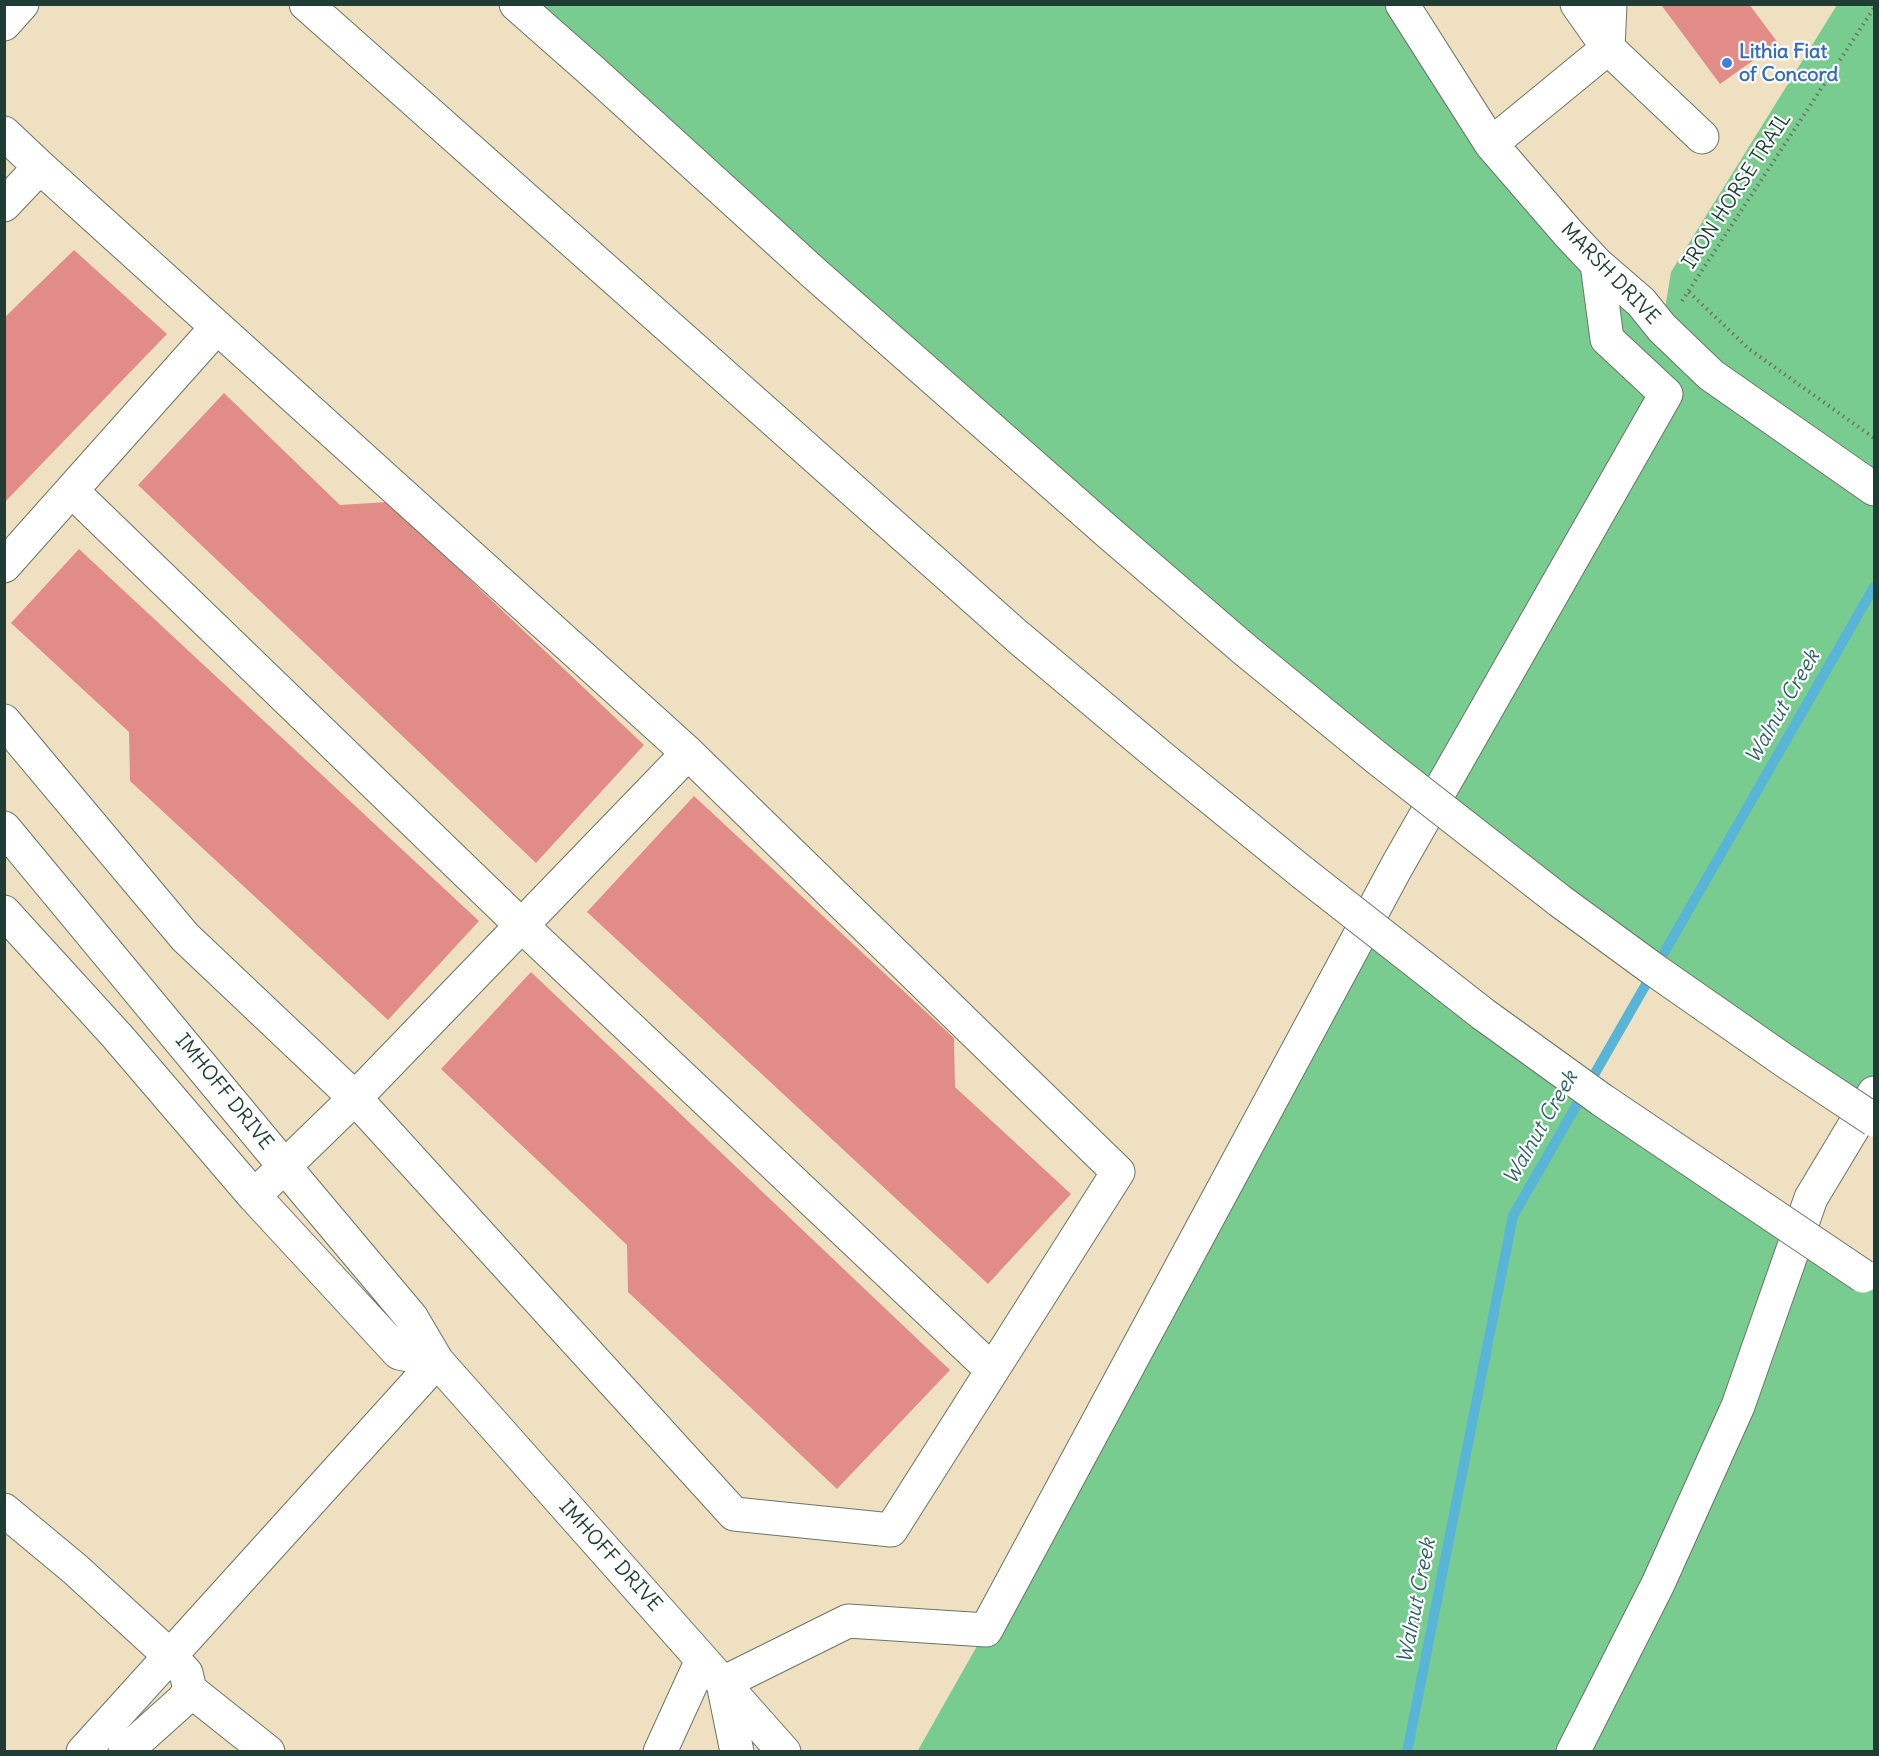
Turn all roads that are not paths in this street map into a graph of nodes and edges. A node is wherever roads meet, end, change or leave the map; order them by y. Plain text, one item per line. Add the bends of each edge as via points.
1 (22, 4) edge
2 (289, 4) edge
3 (306, 4) edge
4 (516, 4) edge
5 (543, 4) edge
6 (1402, 4) edge
7 (1577, 4) edge
8 (1610, 4) edge
9 (4, 24) edge
10 (349, 42) junction
11 (1608, 48) junction
12 (592, 71) junction
13 (4, 133) edge
14 (1702, 137) dead end
15 (1491, 144) junction
16 (40, 167) junction
17 (4, 205) edge
18 (1597, 264) junction
19 (217, 327) junction
20 (1875, 489) edge
21 (72, 491) junction
22 (4, 566) edge
23 (4, 721) edge
24 (688, 753) junction
25 (4, 828) edge
26 (4, 912) edge
27 (521, 925) junction
28 (1875, 1093) edge
29 (355, 1098) junction
30 (1875, 1120) edge
31 (285, 1167) junction
32 (254, 1196) junction
33 (1869, 1280) edge
34 (437, 1360) junction
35 (992, 1370) junction
36 (4, 1510) edge
37 (170, 1656) junction
38 (713, 1672) junction
39 (190, 1690) junction
40 (83, 1752) edge
41 (125, 1752) edge
42 (268, 1752) edge
43 (660, 1752) edge
44 (737, 1752) edge
45 (784, 1752) edge
46 (1573, 1752) edge

1 - 9 main road
2 - 10 main road
3 - 10 main road
4 - 12 main road
5 - 12 main road
6 - 15 main road, MARSH DRIVE
7 - 11 main road
8 - 11 main road
10 - 33 main road, bridge via 1018,637 1303,873 1574,1080
11 - 14 main road
11 - 15 main road
12 - 30 main road, bridge via 1099,525 1377,758 1643,962
13 - 16 main road
15 - 18 main road, MARSH DRIVE
16 - 17 main road
16 - 19 main road
18 - 20 main road, MARSH DRIVE via 1641,302 1711,375
18 - 38 main road via 1607,339 1666,394 1397,866 986,1630 848,1621
19 - 21 main road
19 - 24 main road
21 - 22 main road
21 - 27 main road
23 - 29 main road via 185,937
24 - 27 main road
24 - 35 main road via 1118,1172
25 - 31 main road, IMHOFF DRIVE
26 - 32 main road
27 - 29 main road
27 - 35 main road
28 - 46 main road via 1811,1198 1738,1406 1658,1584
29 - 31 main road
29 - 35 main road via 734,1514 891,1530
31 - 32 main road
31 - 34 main road, IMHOFF DRIVE via 411,1317
32 - 34 main road via 399,1353
34 - 37 main road
34 - 38 main road, IMHOFF DRIVE
36 - 37 main road
37 - 39 main road via 186,1672
37 - 40 main road
38 - 43 main road
38 - 44 main road
38 - 45 main road, IMHOFF DRIVE
39 - 41 main road
39 - 42 main road

